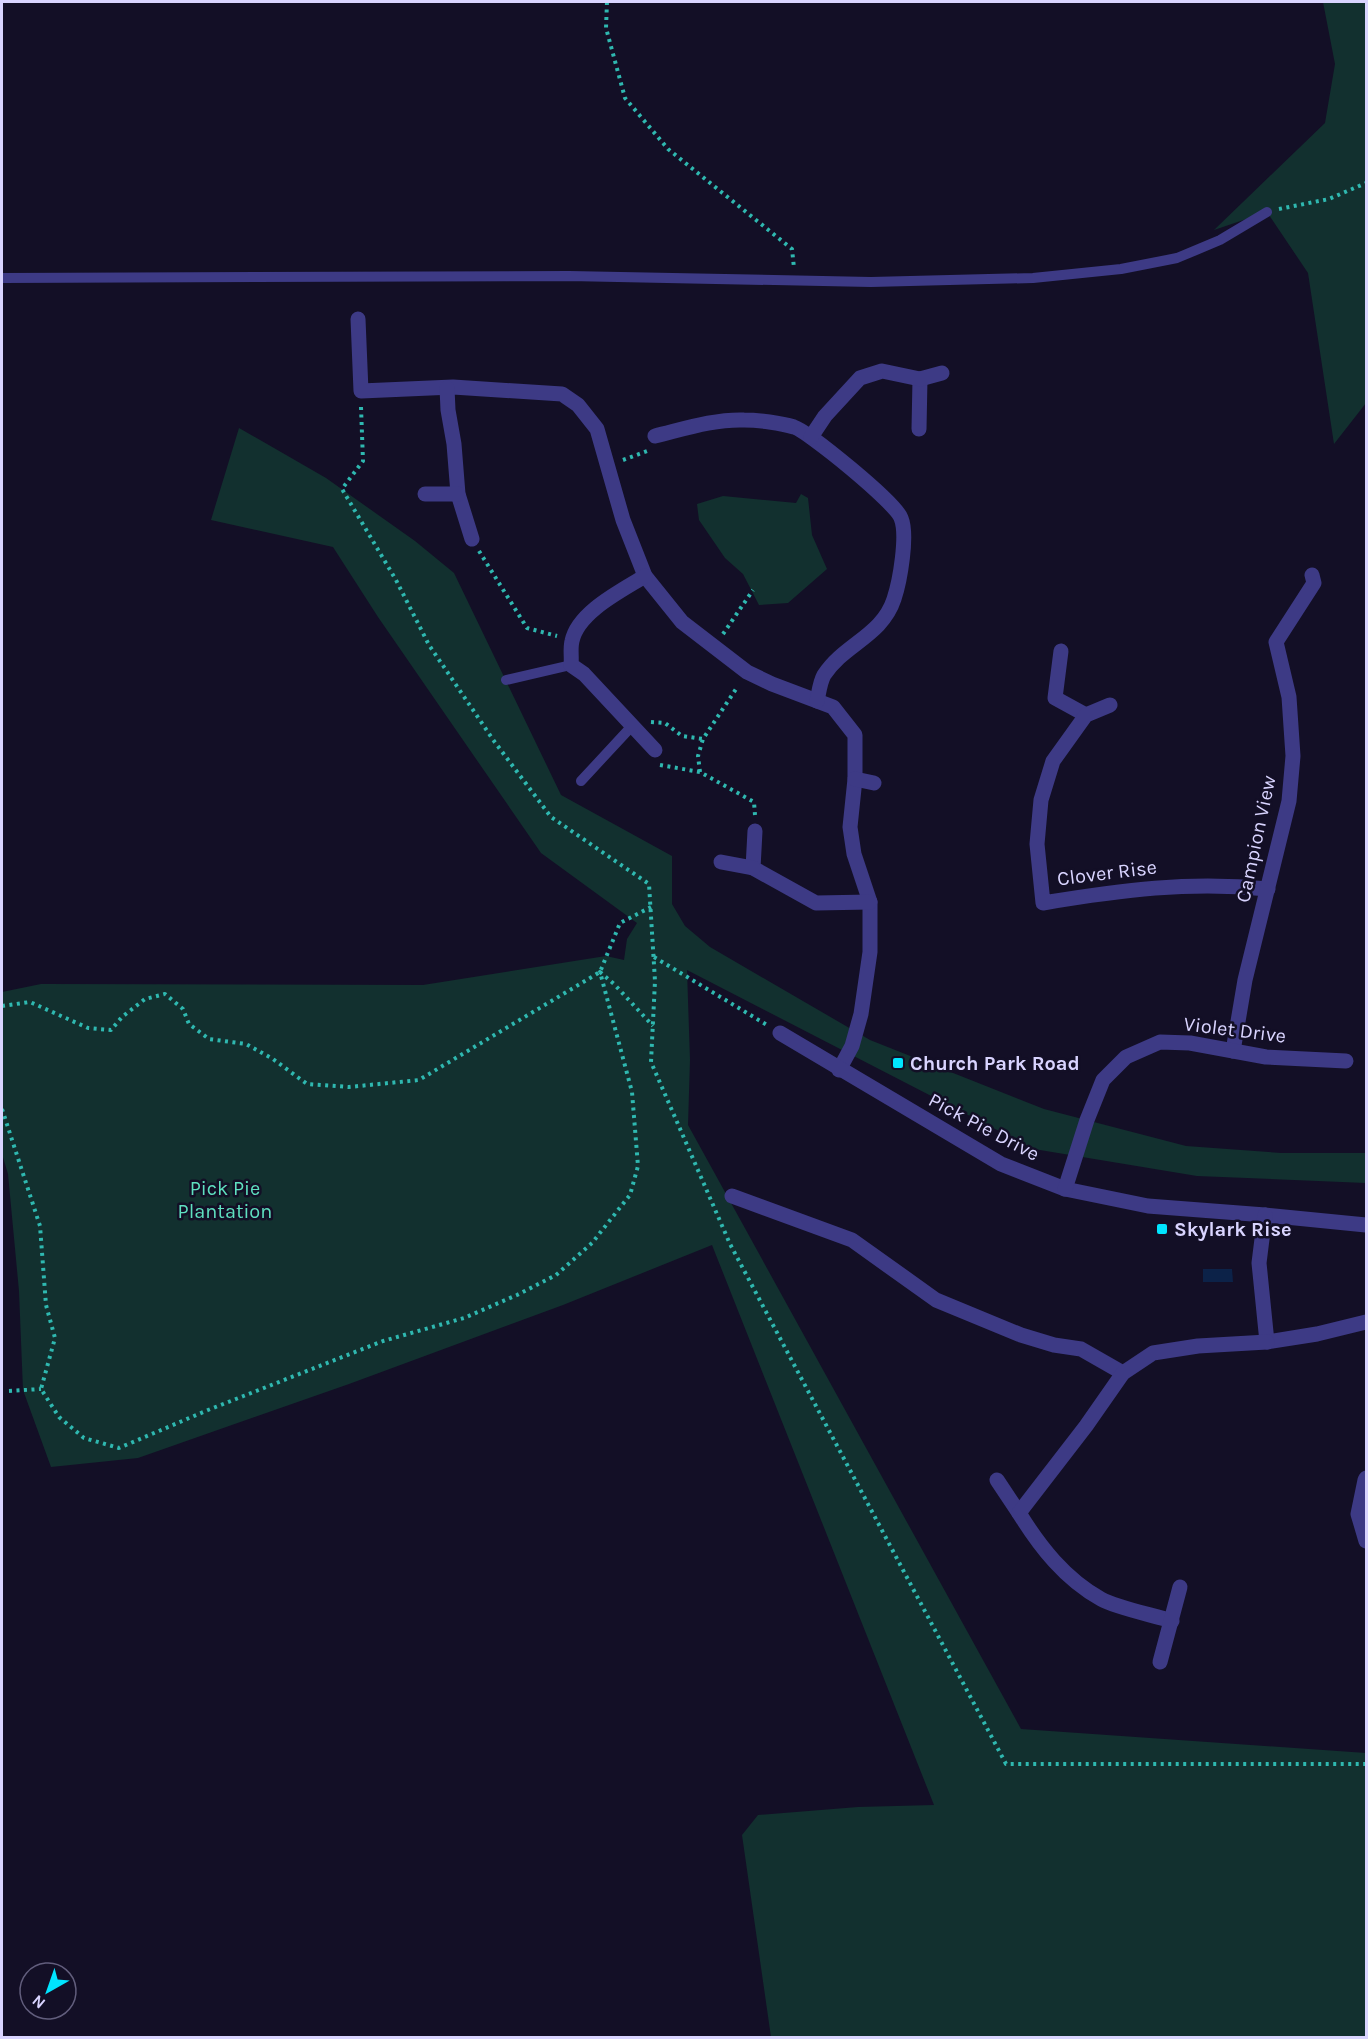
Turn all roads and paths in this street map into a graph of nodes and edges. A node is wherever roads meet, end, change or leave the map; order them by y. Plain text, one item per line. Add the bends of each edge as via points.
1 (607, 2) edge
2 (1366, 183) edge
3 (1267, 212) joint
4 (2, 278) edge
5 (795, 280) junction
6 (358, 319) dead end
7 (942, 373) dead end
8 (920, 380) junction
9 (447, 388) junction
10 (919, 429) dead end
11 (655, 436) joint
12 (811, 437) junction
13 (608, 465) junction
14 (425, 494) dead end
15 (458, 494) junction
16 (472, 539) joint
17 (1312, 575) dead end
18 (645, 576) junction
19 (753, 590) dead end
20 (572, 640) junction
21 (714, 647) junction
22 (1061, 651) dead end
23 (571, 665) junction
24 (747, 672) junction
25 (506, 680) dead end
26 (817, 700) junction
27 (1110, 705) dead end
28 (1086, 715) junction
29 (632, 726) junction
30 (703, 740) junction
31 (655, 750) joint
32 (700, 772) junction
33 (855, 779) junction
34 (581, 781) dead end
35 (874, 783) dead end
36 (755, 831) joint
37 (721, 862) dead end
38 (753, 868) junction
39 (1268, 889) junction
40 (870, 902) junction
41 (651, 907) dead end
42 (654, 957) dead end
43 (600, 972) junction
44 (2, 1005) edge
45 (653, 1026) dead end
46 (780, 1033) joint
47 (1233, 1051) junction
48 (1346, 1061) dead end
49 (839, 1070) junction
50 (2, 1109) edge
51 (1065, 1190) junction
52 (732, 1196) dead end
53 (1265, 1215) junction
54 (1366, 1226) edge
55 (1366, 1323) edge
56 (1267, 1342) junction
57 (1123, 1373) junction
58 (41, 1389) junction
59 (9, 1391) dead end
60 (1366, 1478) edge
61 (997, 1480) dead end
62 (1019, 1513) junction
63 (1366, 1541) edge
64 (1180, 1587) dead end
65 (1172, 1621) junction
66 (1160, 1662) dead end

1 - 5 path via 606,28 625,98 668,149 792,249
2 - 3 path via 1329,199
3 - 5 lane via 1220,240 1177,258 1121,268 972,281
4 - 5 lane via 569,276
6 - 9 street via 361,391
7 - 8 street
8 - 10 street
8 - 12 street via 882,371 860,378
9 - 13 street via 562,394 578,405 597,429
9 - 15 street
11 - 12 street via 720,420 747,420 795,428
11 - 13 path via 657,447
12 - 26 street via 875,488 901,517 904,544 894,599 883,622 836,659 823,677
13 - 18 street via 623,520
14 - 15 street
15 - 16 street
16 - 20 path via 527,628
17 - 39 street, Campion View via 1314,583 1276,642 1289,697 1293,756 1289,801
18 - 20 street via 598,606
18 - 21 street via 682,622
19 - 21 path
20 - 23 street
21 - 24 street
22 - 28 street via 1055,698
23 - 25 lane
23 - 29 street via 585,674
24 - 26 street
24 - 30 path
26 - 33 street via 833,707 855,735
27 - 28 street
28 - 39 street, Clover Rise via 1053,761 1041,800 1037,844 1043,903 1132,889 1191,885
29 - 30 path via 645,721 665,723 682,736
29 - 31 street
29 - 34 lane
30 - 32 path via 698,756
31 - 32 path via 658,765
32 - 36 path via 754,802
33 - 35 street
33 - 40 street via 850,827 854,854
36 - 38 street
37 - 38 street
38 - 40 street via 816,903
39 - 47 street, Campion View via 1245,980
40 - 49 street via 870,952 861,1014 852,1046
41 - 43 path via 620,923
42 - 46 path
43 - 44 path via 419,1080 349,1087 307,1084 246,1044 208,1039 189,1024 183,1009 165,994 145,999 111,1030 88,1028 30,1002
43 - 45 path
43 - 58 path via 632,1092 638,1166 630,1195 592,1243 556,1275 464,1317 383,1341 119,1448 84,1438 59,1417
46 - 49 street, Pick Pie Drive
47 - 48 street, Violet Drive via 1266,1058
47 - 51 street, Violet Drive via 1160,1042 1126,1057 1103,1080 1086,1120
49 - 51 street, Pick Pie Drive via 1001,1164
50 - 58 path via 40,1226 46,1305 55,1338
51 - 53 street, Pick Pie Drive via 1148,1206
52 - 57 street via 852,1240 936,1300 1021,1335 1081,1349
53 - 54 street, Pick Pie Drive
53 - 56 street via 1259,1263
55 - 56 street
56 - 57 street via 1153,1353
57 - 62 street
58 - 59 path
60 - 63 street via 1358,1514
61 - 62 street
62 - 65 street via 1037,1543 1068,1575 1102,1600
64 - 65 street
65 - 66 street

